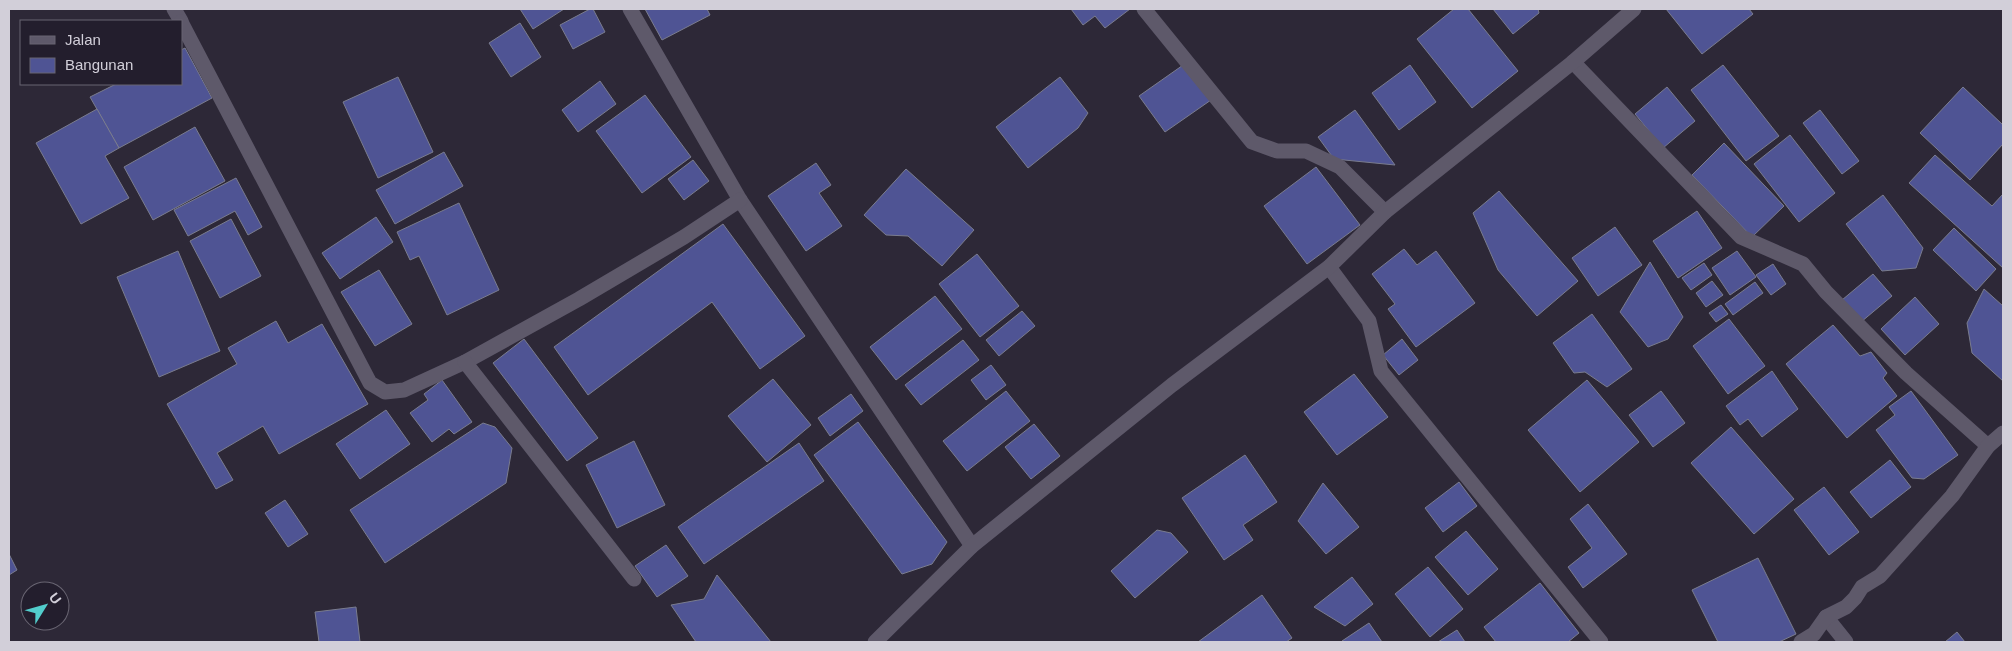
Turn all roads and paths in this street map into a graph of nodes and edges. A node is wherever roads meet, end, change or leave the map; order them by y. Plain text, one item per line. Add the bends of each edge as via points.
1 (630, 9) edge
2 (1144, 9) edge
3 (1634, 9) edge
4 (182, 24) edge
5 (1573, 62) junction
6 (740, 200) junction
7 (1385, 212) junction
8 (1329, 267) junction
9 (465, 362) junction
10 (2003, 433) edge
11 (1988, 446) junction
12 (972, 546) junction
13 (634, 579) dead end
14 (1826, 617) junction
15 (875, 642) edge
16 (1601, 642) edge
17 (1801, 642) edge
18 (1846, 642) edge

1 - 6 street
2 - 7 street via 1252,142 1276,151 1306,151 1340,167
3 - 5 street
4 - 9 street via 370,383 385,392 404,390
5 - 7 street
5 - 11 street via 1740,238 1803,264 1826,292 1906,373
6 - 9 street via 579,299
6 - 12 street
7 - 8 street
8 - 12 street via 1172,385
8 - 16 street via 1369,321 1382,371
9 - 13 street
10 - 11 street
11 - 14 street via 1952,496 1880,576 1862,587 1846,607
12 - 15 street
14 - 17 street via 1814,634
14 - 18 street

